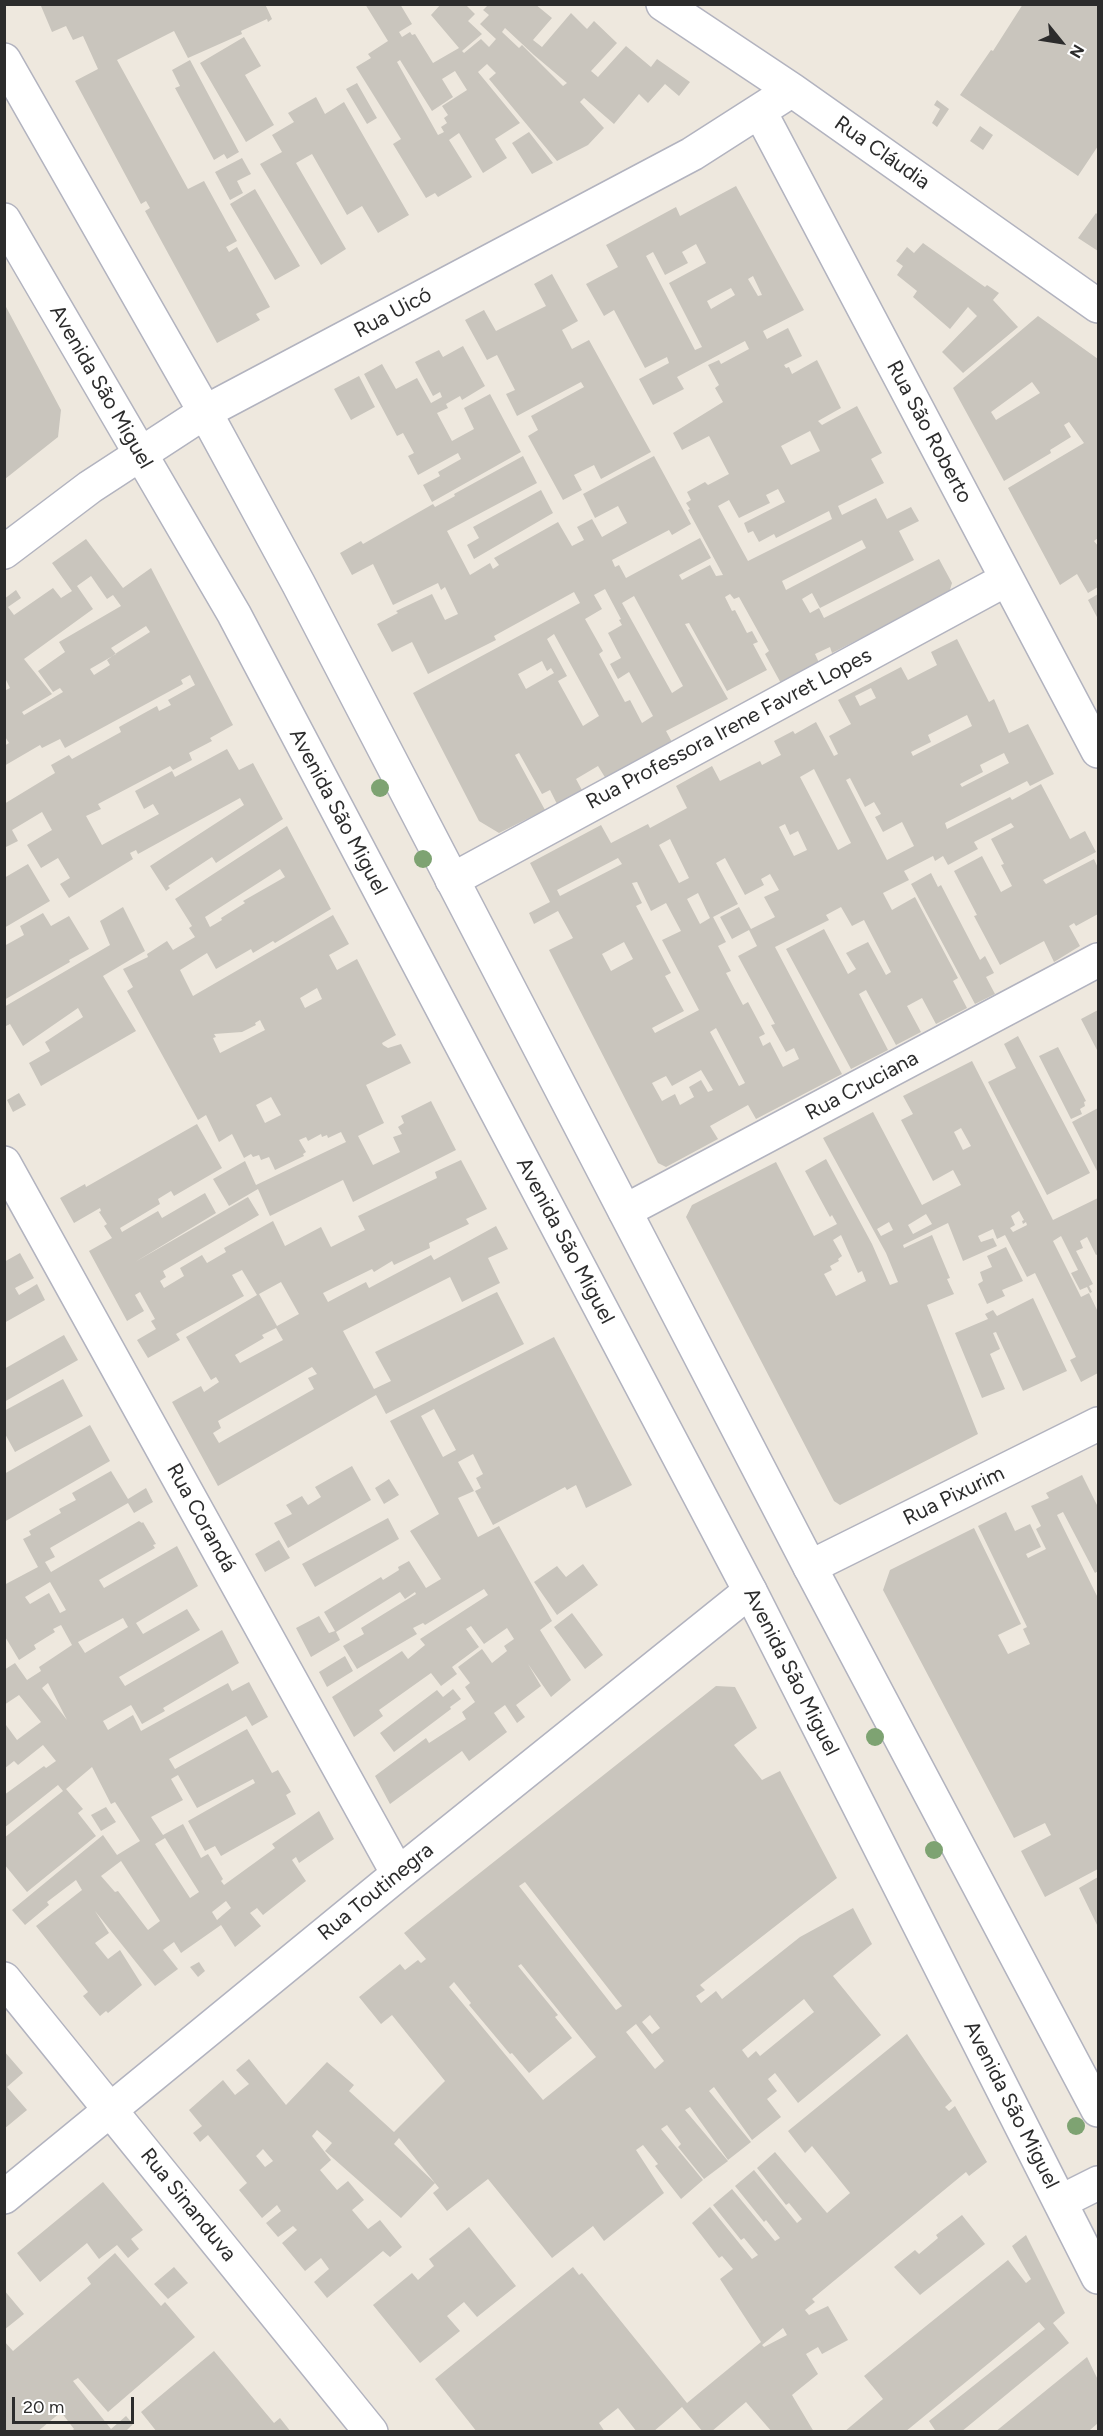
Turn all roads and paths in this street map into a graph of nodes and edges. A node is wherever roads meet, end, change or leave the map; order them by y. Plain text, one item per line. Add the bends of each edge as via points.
1 (663, 4) edge
2 (4, 60) edge
3 (792, 90) junction
4 (760, 112) junction
5 (4, 220) edge
6 (1098, 306) edge
7 (205, 412) junction
8 (139, 453) junction
9 (4, 552) edge
10 (1007, 579) junction
11 (1098, 751) edge
12 (452, 880) junction
13 (1098, 960) edge
14 (4, 1162) edge
15 (625, 1211) junction
16 (1098, 1424) edge
17 (810, 1567) junction
18 (750, 1591) junction
19 (398, 1874) junction
20 (4, 1979) edge
21 (111, 2110) junction
22 (1098, 2110) edge
23 (1098, 2183) edge
24 (4, 2197) edge
25 (1060, 2202) junction
26 (1098, 2277) edge
27 (371, 2432) edge

1 - 3 street, Rua Cláudia
2 - 7 street
3 - 4 street, Rua Uicó
3 - 6 street, Rua Cláudia
4 - 7 street, Rua Uicó via 692,154
4 - 10 street, Rua São Roberto
5 - 8 street, Avenida São Miguel
7 - 8 street, Rua Uicó
7 - 12 street
8 - 9 street, Rua Uicó
8 - 18 street, Avenida São Miguel via 234,614
10 - 11 street, Rua São Roberto
10 - 12 street, Rua Professora Irene Favret Lopes
12 - 15 street
13 - 15 street, Rua Cruciana
14 - 19 street, Rua Corandá
15 - 17 street
16 - 17 street, Rua Pixurim
17 - 22 street
18 - 19 street, Rua Toutinegra
18 - 25 street, Avenida São Miguel
19 - 21 street, Rua Toutinegra
20 - 21 street, Rua Sinanduva
21 - 24 street, Rua Toutinegra
21 - 27 street, Rua Sinanduva
23 - 25 street
25 - 26 street, Avenida São Miguel

